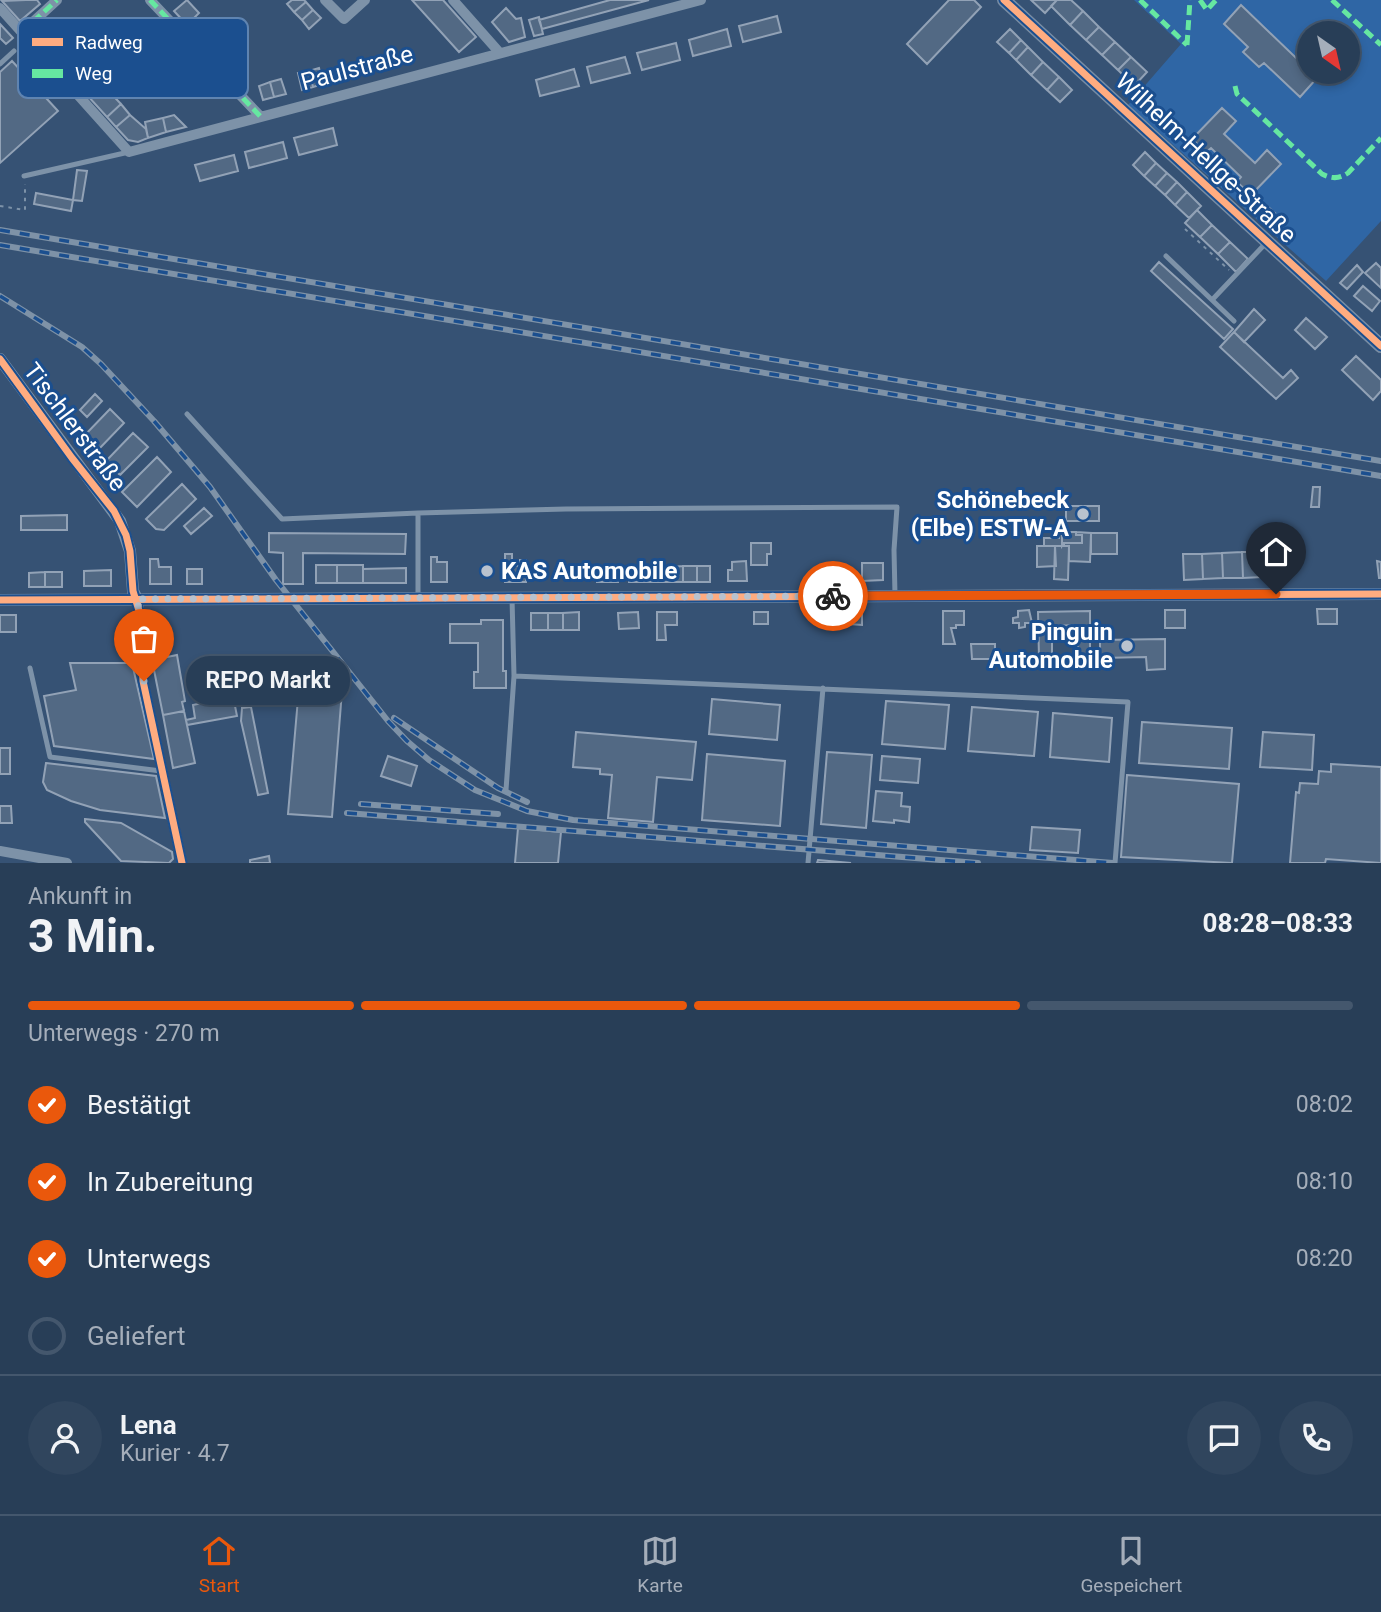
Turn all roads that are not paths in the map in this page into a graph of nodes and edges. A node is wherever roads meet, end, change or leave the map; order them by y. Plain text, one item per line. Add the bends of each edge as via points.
1 (57, 0) edge
2 (150, 0) edge
3 (325, 0) edge
4 (365, 0) edge
5 (453, 0) edge
6 (701, 0) edge
7 (1004, 0) edge
8 (0, 8) edge
9 (37, 18) edge
10 (167, 18) edge
11 (18, 28) edge
12 (14, 51) dead end
13 (499, 52) junction
14 (0, 64) edge
15 (81, 98) edge
16 (243, 98) edge
17 (260, 116) junction
18 (129, 152) junction
19 (24, 176) road end
20 (1268, 241) junction
21 (1166, 256) dead end
22 (1213, 300) junction
23 (1234, 321) dead end
24 (1381, 346) edge
25 (0, 359) edge
26 (187, 414) dead end
27 (418, 513) junction
28 (1381, 594) edge
29 (895, 596) junction
30 (418, 598) junction
31 (512, 598) junction
32 (137, 599) junction
33 (0, 600) edge
34 (30, 668) dead end
35 (514, 676) junction
36 (823, 688) junction
37 (163, 771) junction
38 (506, 790) dead end
39 (0, 851) edge
40 (67, 863) edge
41 (182, 863) edge
42 (808, 863) edge
43 (1115, 863) edge

1 - 9 street
2 - 10 street
3 - 4 street via 344,19
5 - 13 street
6 - 13 street, Paulstraße
7 - 20 main road, Wilhelm-Hellge-Straße
8 - 11 street
12 - 14 lane
13 - 17 street, Paulstraße
15 - 18 street
16 - 17 street
17 - 18 street, Paulstraße
18 - 19 lane, Paulstraße
20 - 22 lane
20 - 24 main road, Wilhelm-Hellge-Straße
21 - 22 lane
22 - 23 lane
25 - 32 street, Tischlerstraße via 120,521
26 - 27 lane via 282,519
27 - 29 lane via 897,507
27 - 30 lane
28 - 29 street
29 - 31 street
30 - 31 street
30 - 32 street
31 - 35 lane
32 - 33 street
32 - 37 street via 144,681
34 - 37 lane via 50,757
35 - 36 lane
35 - 38 lane
36 - 42 lane
36 - 43 lane via 1128,702
37 - 41 street
39 - 40 street

